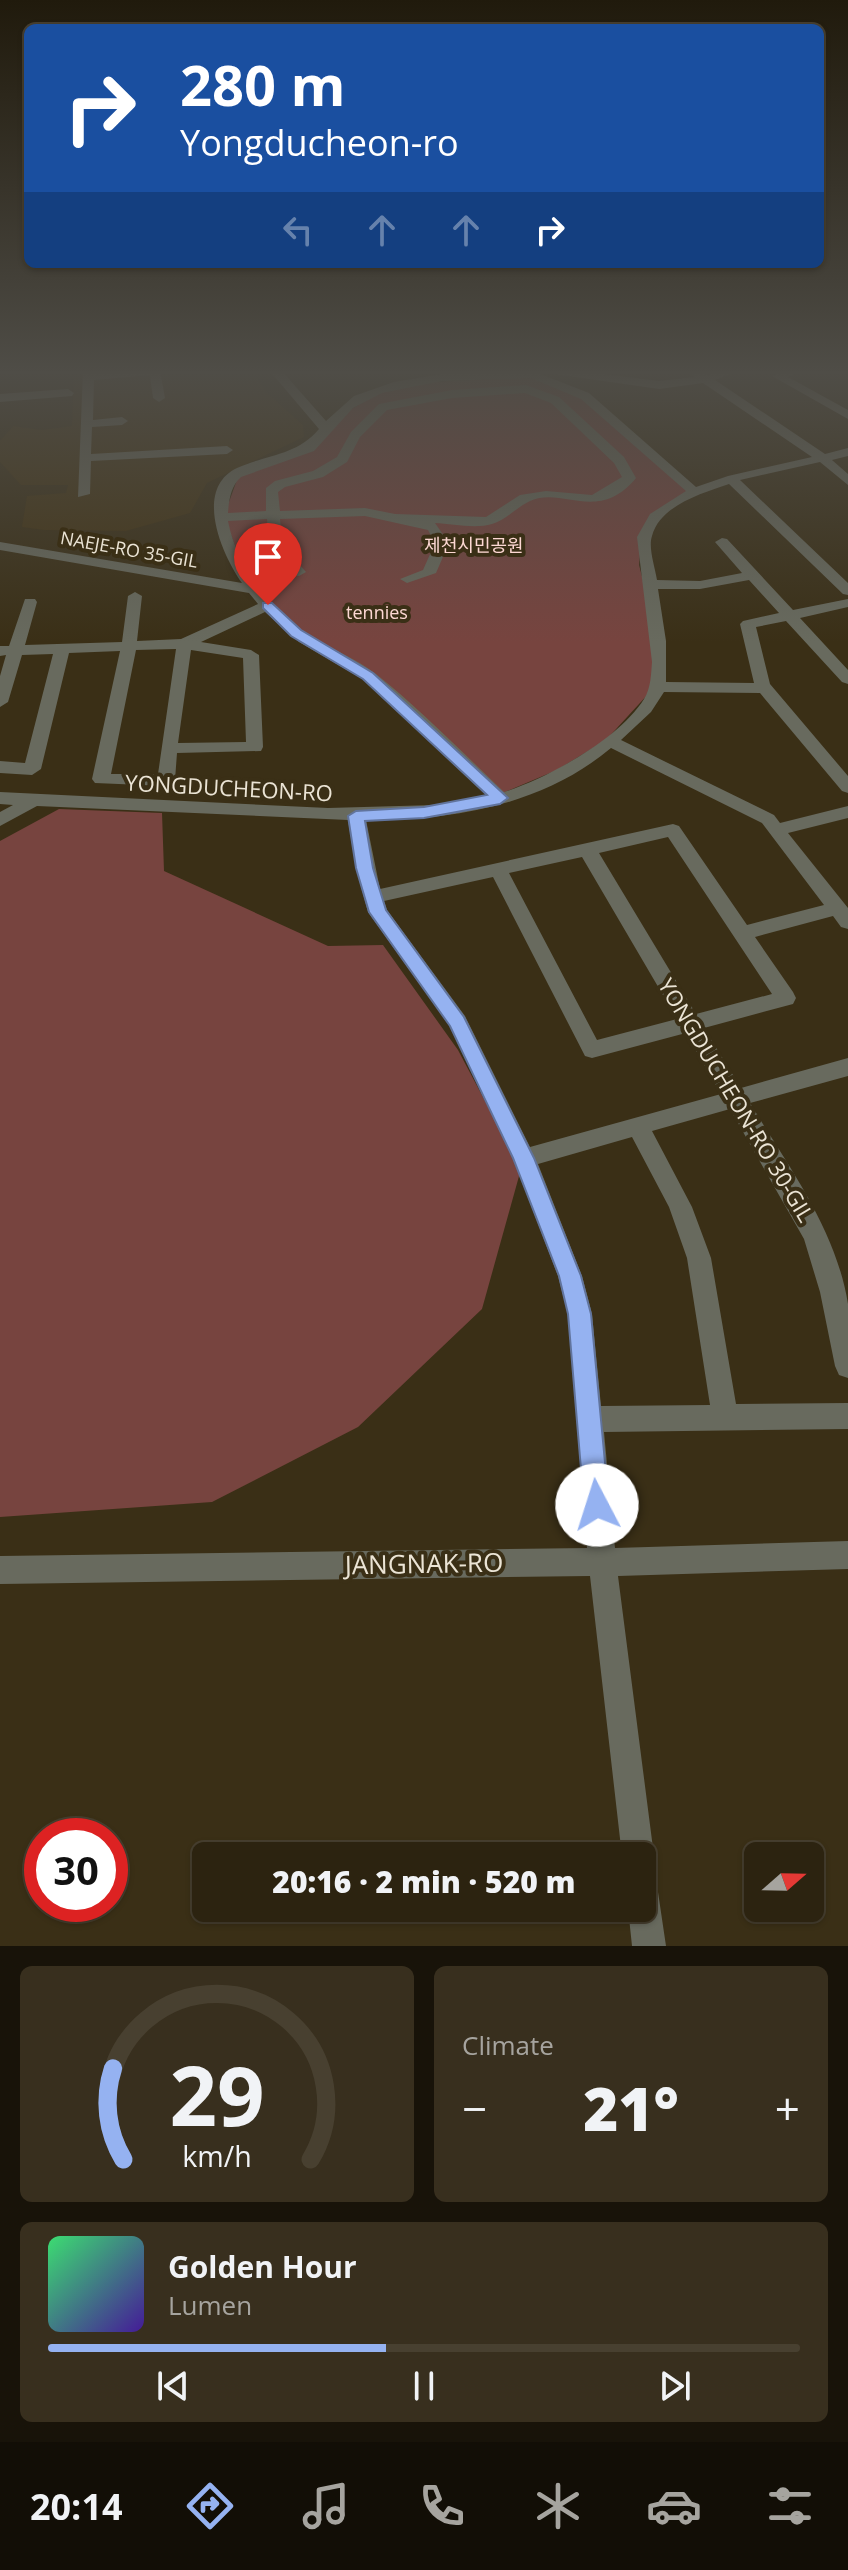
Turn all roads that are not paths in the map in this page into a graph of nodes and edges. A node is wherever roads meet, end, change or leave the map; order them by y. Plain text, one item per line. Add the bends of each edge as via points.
1 (85, 461) edge
2 (274, 461) edge
3 (339, 461) edge
4 (618, 461) edge
5 (659, 461) edge
6 (816, 461) edge
7 (826, 461) edge
8 (732, 480) junction
9 (848, 481) edge
10 (693, 491) junction
11 (83, 494) dead end
12 (272, 514) junction
13 (219, 517) junction
14 (397, 518) junction
15 (722, 542) dead end
16 (0, 546) edge
17 (299, 572) dead end
18 (752, 575) junction
19 (407, 579) dead end
20 (649, 584) junction
21 (251, 589) junction
22 (848, 591) edge
23 (135, 596) dead end
24 (30, 602) dead end
25 (848, 603) edge
26 (268, 605) junction
27 (790, 615) junction
28 (184, 644) junction
29 (129, 646) junction
30 (62, 649) junction
31 (8, 650) edge
32 (848, 679) edge
33 (658, 687) junction
34 (765, 688) junction
35 (0, 702) edge
36 (612, 742) junction
37 (169, 748) junction
38 (0, 767) edge
39 (848, 787) edge
40 (0, 798) edge
41 (500, 798) junction
42 (34, 800) junction
43 (848, 812) edge
44 (356, 816) junction
45 (0, 820) edge
46 (779, 829) junction
47 (587, 849) junction
48 (498, 869) junction
49 (373, 897) junction
50 (843, 915) edge
51 (742, 933) junction
52 (691, 1023) junction
53 (844, 1075) edge
54 (736, 1099) junction
55 (638, 1126) junction
56 (524, 1158) junction
57 (848, 1366) edge
58 (848, 1416) edge
59 (725, 1417) junction
60 (589, 1419) junction
61 (848, 1555) edge
62 (602, 1562) junction
63 (0, 1570) edge
64 (636, 1842) edge
65 (646, 1922) edge
66 (649, 1946) edge

1 - 11 street
2 - 13 street via 231,476
3 - 12 street via 271,491
4 - 14 street via 629,478 594,499 525,498 488,521
5 - 10 street
6 - 8 street
7 - 9 street
8 - 10 street
8 - 22 street
10 - 20 street via 651,519 645,552
12 - 13 street
12 - 14 street via 365,512
12 - 17 street via 276,547
13 - 21 street
14 - 19 street via 433,527 442,543 429,573
15 - 18 street
16 - 21 street, NAEJE-RO 35-GIL
18 - 20 street via 700,585
18 - 27 street
20 - 33 street
21 - 26 street
23 - 29 street
24 - 31 street
25 - 27 street
26 - 28 street
26 - 41 street via 296,633 368,676
27 - 32 street
27 - 34 street via 748,624
28 - 29 street
28 - 37 street
28 - 37 street via 251,655 255,747
29 - 30 street
29 - 37 street via 101,779 166,780
30 - 31 street
30 - 38 street via 32,769
31 - 35 street
33 - 34 street
33 - 36 street, YONGDUCHEON-RO
34 - 39 street
36 - 41 street, YONGDUCHEON-RO via 562,775
36 - 46 street
40 - 42 street, YONGDUCHEON-RO
41 - 44 street, YONGDUCHEON-RO via 424,813
42 - 44 street, YONGDUCHEON-RO
42 - 45 street
43 - 46 street
44 - 49 street
46 - 50 street
47 - 48 street
47 - 51 street via 673,830
47 - 52 street, YONGDUCHEON-RO 30-GIL
48 - 49 street
48 - 52 street via 592,1050
49 - 56 street via 382,921 458,1022
50 - 51 street
51 - 52 street via 786,998
52 - 54 street, YONGDUCHEON-RO 30-GIL
53 - 54 street
54 - 55 street
54 - 57 street, YONGDUCHEON-RO 30-GIL via 790,1187 823,1254
55 - 56 street
55 - 59 street via 692,1237
56 - 60 street via 580,1314
58 - 59 street
59 - 60 street
60 - 62 street
61 - 62 street, JANGNAK-RO
62 - 63 street, JANGNAK-RO
62 - 64 street
65 - 66 street

